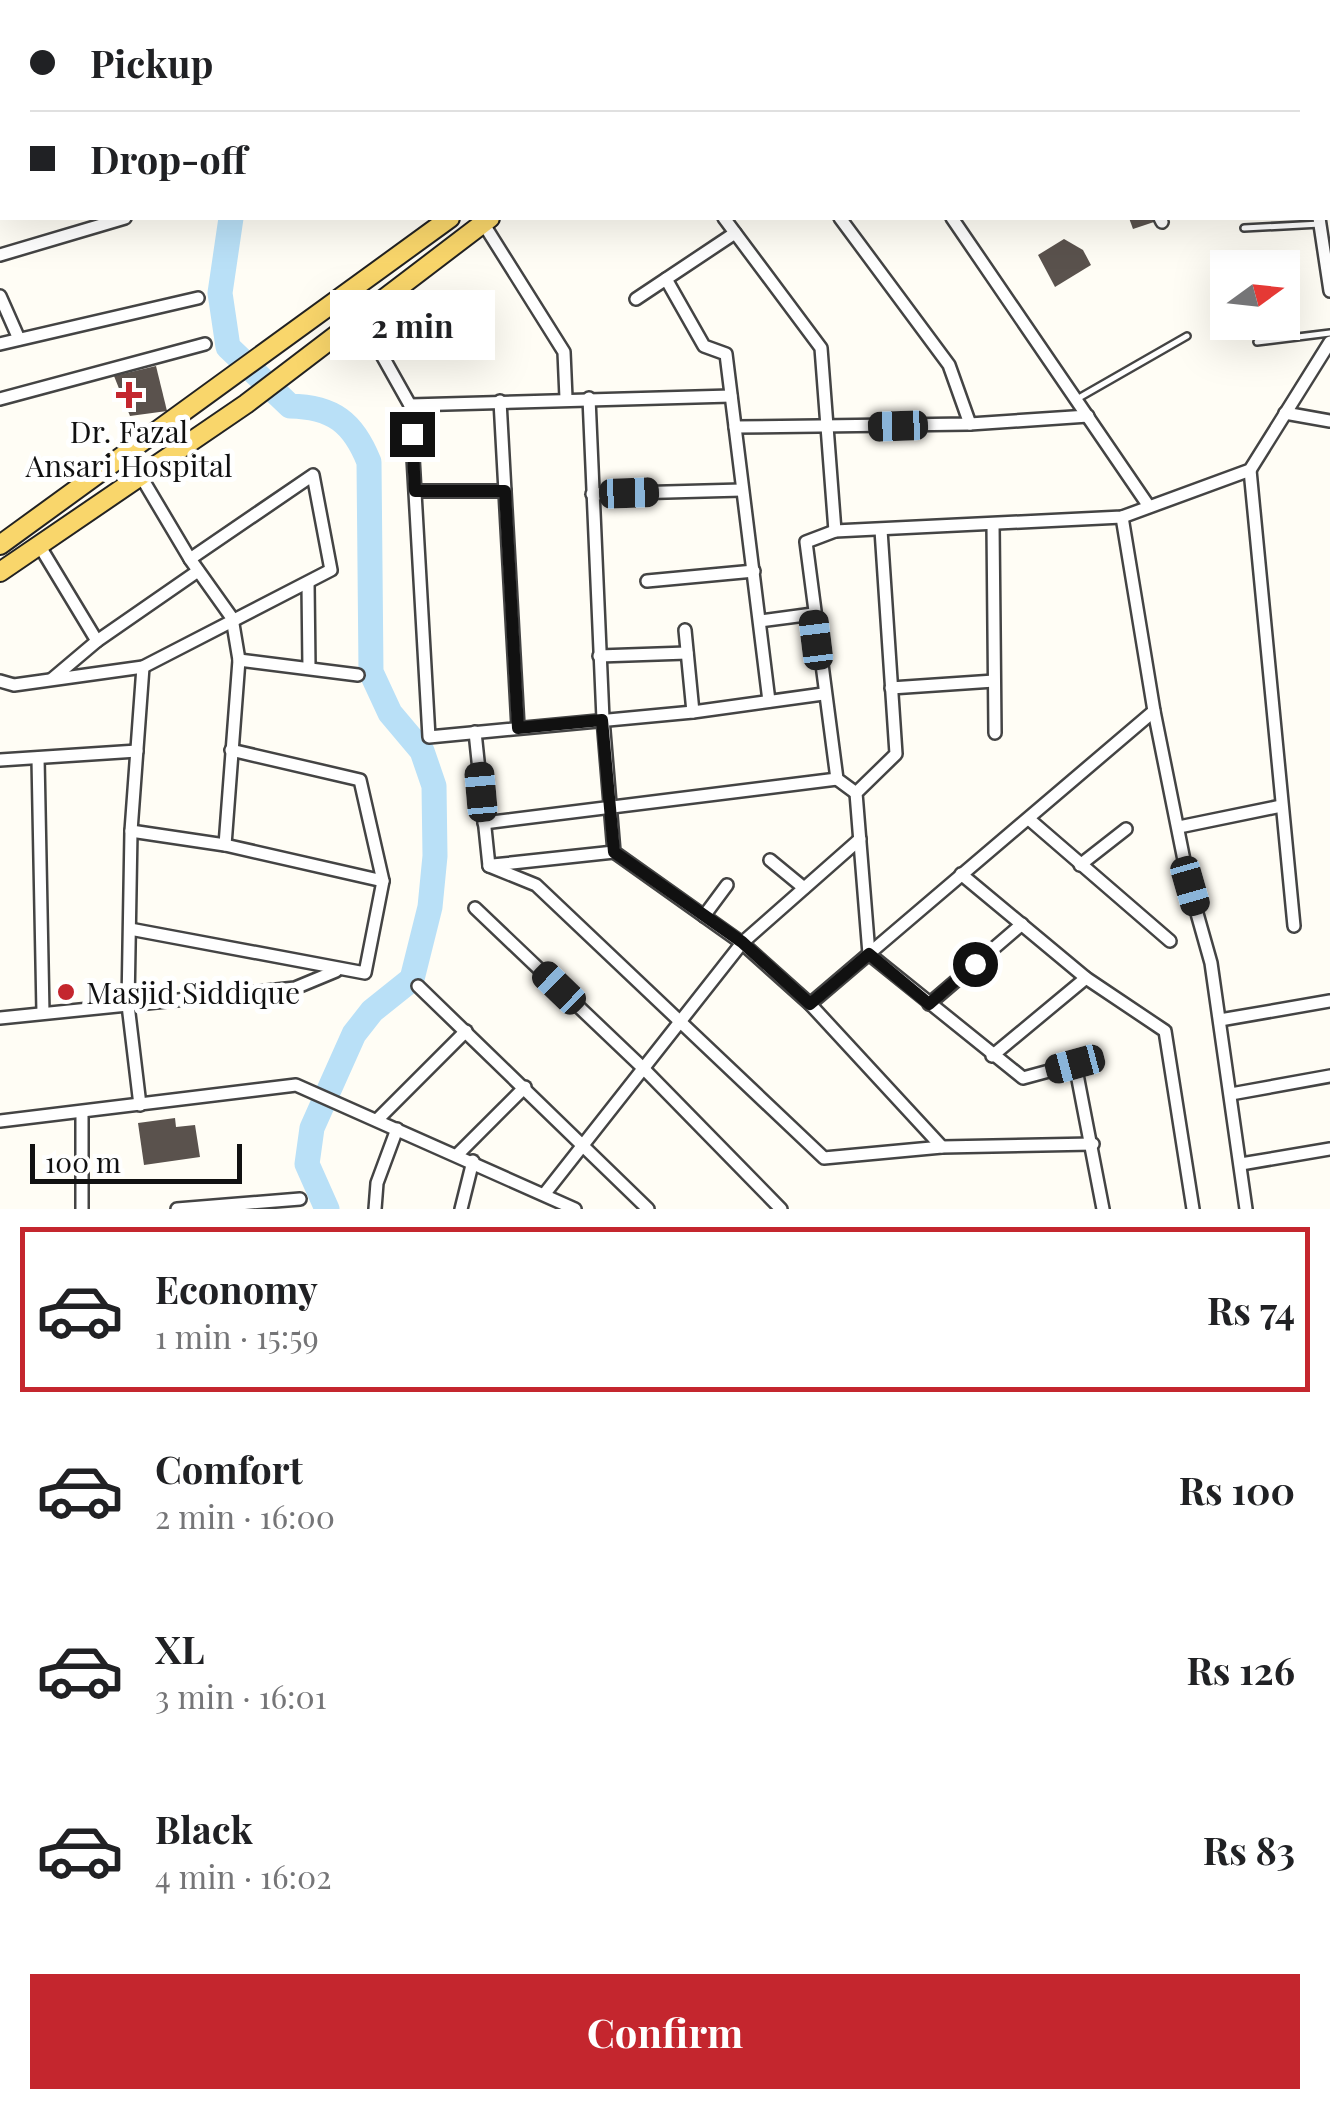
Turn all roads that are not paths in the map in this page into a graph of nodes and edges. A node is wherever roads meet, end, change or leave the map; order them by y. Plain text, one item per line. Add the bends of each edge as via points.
1 (108, 220) edge
2 (447, 220) edge
3 (486, 220) edge
4 (726, 220) edge
5 (841, 220) edge
6 (953, 220) edge
7 (82, 223) edge
8 (1323, 223) edge
9 (1244, 228) dead end
10 (736, 233) junction
11 (0, 255) edge
12 (666, 278) junction
13 (1330, 291) edge
14 (0, 296) edge
15 (198, 298) dead end
16 (636, 299) dead end
17 (360, 316) junction
18 (1330, 333) edge
19 (1188, 336) dead end
20 (19, 339) junction
21 (1256, 342) dead end
22 (1330, 342) edge
23 (0, 344) edge
24 (205, 344) dead end
25 (731, 396) junction
26 (566, 398) junction
27 (589, 398) junction
28 (0, 399) edge
29 (1076, 400) junction
30 (500, 401) junction
31 (410, 406) junction
32 (1286, 413) junction
33 (1088, 416) junction
34 (1330, 422) edge
35 (970, 424) junction
36 (735, 426) junction
37 (826, 428) junction
38 (127, 453) junction
39 (1250, 470) junction
40 (140, 478) junction
41 (742, 490) junction
42 (415, 491) junction
43 (505, 491) junction
44 (592, 494) junction
45 (1148, 506) junction
46 (1122, 517) junction
47 (994, 524) junction
48 (882, 530) junction
49 (835, 532) junction
50 (0, 545) edge
51 (39, 545) junction
52 (190, 559) junction
53 (198, 571) junction
54 (0, 572) edge
55 (754, 572) junction
56 (647, 581) dead end
57 (308, 583) junction
58 (813, 614) junction
59 (232, 618) junction
60 (760, 622) junction
61 (685, 630) dead end
62 (96, 642) junction
63 (688, 653) junction
64 (599, 656) junction
65 (239, 660) junction
66 (144, 667) junction
67 (308, 668) junction
68 (358, 675) dead end
69 (52, 680) junction
70 (0, 681) edge
71 (994, 682) junction
72 (892, 688) junction
73 (823, 694) junction
74 (769, 701) junction
75 (1154, 711) junction
76 (693, 712) junction
77 (602, 720) junction
78 (518, 728) junction
79 (475, 732) junction
80 (995, 733) dead end
81 (231, 750) junction
82 (137, 751) junction
83 (38, 758) junction
84 (0, 760) edge
85 (837, 779) junction
86 (856, 793) junction
87 (1281, 806) junction
88 (609, 808) junction
89 (1030, 820) junction
90 (484, 823) junction
91 (1179, 827) junction
92 (1126, 829) dead end
93 (131, 831) junction
94 (860, 840) junction
95 (225, 845) junction
96 (614, 852) junction
97 (770, 860) dead end
98 (1080, 865) junction
99 (489, 866) junction
100 (961, 874) junction
101 (382, 881) junction
102 (727, 886) dead end
103 (804, 888) junction
104 (475, 908) dead end
105 (704, 916) junction
106 (1022, 924) junction
107 (1294, 926) dead end
108 (130, 930) junction
109 (742, 942) junction
110 (1170, 942) dead end
111 (869, 954) junction
112 (337, 970) junction
113 (1086, 978) junction
114 (418, 986) dead end
115 (1330, 1000) edge
116 (810, 1004) junction
117 (929, 1004) junction
118 (128, 1005) junction
119 (43, 1013) junction
120 (0, 1018) edge
121 (1220, 1020) junction
122 (680, 1021) junction
123 (466, 1031) junction
124 (992, 1056) junction
125 (643, 1068) junction
126 (1330, 1076) edge
127 (525, 1086) junction
128 (1231, 1094) junction
129 (140, 1106) junction
130 (82, 1114) junction
131 (376, 1120) junction
132 (0, 1121) edge
133 (397, 1129) junction
134 (584, 1143) junction
135 (1093, 1144) junction
136 (942, 1147) junction
137 (1330, 1149) edge
138 (458, 1154) junction
139 (473, 1161) junction
140 (1241, 1164) junction
141 (546, 1192) junction
142 (300, 1199) dead end
143 (82, 1209) edge
144 (177, 1209) edge
145 (375, 1209) edge
146 (461, 1209) edge
147 (576, 1209) edge
148 (648, 1209) edge
149 (781, 1209) edge
150 (1103, 1209) edge
151 (1193, 1209) edge
152 (1246, 1209) edge

1 - 7 street
2 - 38 main road
3 - 17 main road
3 - 26 street via 564,352
4 - 10 street
5 - 35 street via 948,365
6 - 29 street
7 - 11 street
8 - 9 lane
8 - 13 street
10 - 12 street
10 - 37 street via 821,348
12 - 16 street
12 - 25 street via 704,346 726,354
14 - 20 street
15 - 20 street
17 - 31 street
17 - 40 main road
18 - 21 lane
19 - 29 lane
20 - 23 street
22 - 32 street
24 - 28 street
25 - 27 street
25 - 36 street
26 - 27 street
26 - 30 street
27 - 44 street
29 - 33 street
30 - 31 street
30 - 43 street
31 - 42 street
32 - 34 street
32 - 39 street
33 - 35 street
33 - 45 street
35 - 37 street
36 - 37 street
36 - 41 street
37 - 49 street
38 - 40 street
38 - 50 main road
39 - 45 street
39 - 87 street
40 - 51 main road
40 - 52 street
41 - 44 street
41 - 55 street
42 - 43 street
42 - 79 street via 429,737
43 - 78 street
44 - 64 street
45 - 46 street
46 - 47 street
46 - 75 street
47 - 48 street
47 - 71 street
48 - 49 street
48 - 72 street
49 - 58 street via 806,542
51 - 54 main road
51 - 62 street
52 - 53 street
52 - 57 street via 313,475 331,570
53 - 59 street
53 - 62 street
55 - 56 street
55 - 60 street
57 - 59 street
57 - 67 street
58 - 60 street
58 - 73 street
59 - 65 street
59 - 66 street
60 - 74 street
61 - 63 street
62 - 69 street
63 - 64 street
63 - 76 street
64 - 77 street
65 - 67 street
65 - 81 street
66 - 69 street
66 - 82 street
67 - 68 street
69 - 70 street
71 - 72 street
71 - 80 street
72 - 86 street via 896,754
73 - 74 street
73 - 85 street
74 - 76 street
75 - 89 street
75 - 91 street
76 - 77 street
77 - 78 street
77 - 88 street
78 - 79 street
79 - 90 street
81 - 95 street
81 - 101 street via 360,780
82 - 83 street
82 - 93 street
83 - 84 street
83 - 119 street
85 - 86 street
85 - 88 street
86 - 94 street
87 - 91 street
87 - 107 street
88 - 90 street
88 - 96 street
89 - 98 street
89 - 100 street
90 - 99 street
91 - 121 street
92 - 98 street
93 - 95 street
93 - 108 street
94 - 103 street
94 - 111 street
95 - 101 street
96 - 99 street
96 - 105 street
97 - 103 street
98 - 110 street
99 - 122 street via 536,885
100 - 106 street
100 - 111 street
101 - 112 street via 365,973
102 - 105 street
103 - 109 street
104 - 125 street
105 - 109 street
106 - 113 street
106 - 117 street
108 - 112 street
108 - 118 street
109 - 116 street
109 - 122 street
111 - 116 street
111 - 117 street
112 - 118 street via 294,988
113 - 124 street
113 - 151 street via 1165,1031
114 - 123 street
115 - 121 street
116 - 136 street
117 - 124 street
118 - 119 street
118 - 129 street
119 - 120 street
121 - 128 street
122 - 125 street
122 - 136 street via 824,1158
123 - 127 street
123 - 131 street
124 - 135 street via 1023,1078 1075,1064
125 - 134 street
125 - 149 street
126 - 128 street
127 - 134 street
127 - 138 street
128 - 140 street
129 - 130 street
129 - 131 street via 296,1086
130 - 132 street
130 - 143 street
131 - 133 street
133 - 138 street
133 - 145 street
134 - 141 street
134 - 148 street
135 - 136 street
135 - 150 street
137 - 140 street
138 - 139 street
139 - 141 street
139 - 146 street
140 - 152 street
141 - 147 street
142 - 144 street

